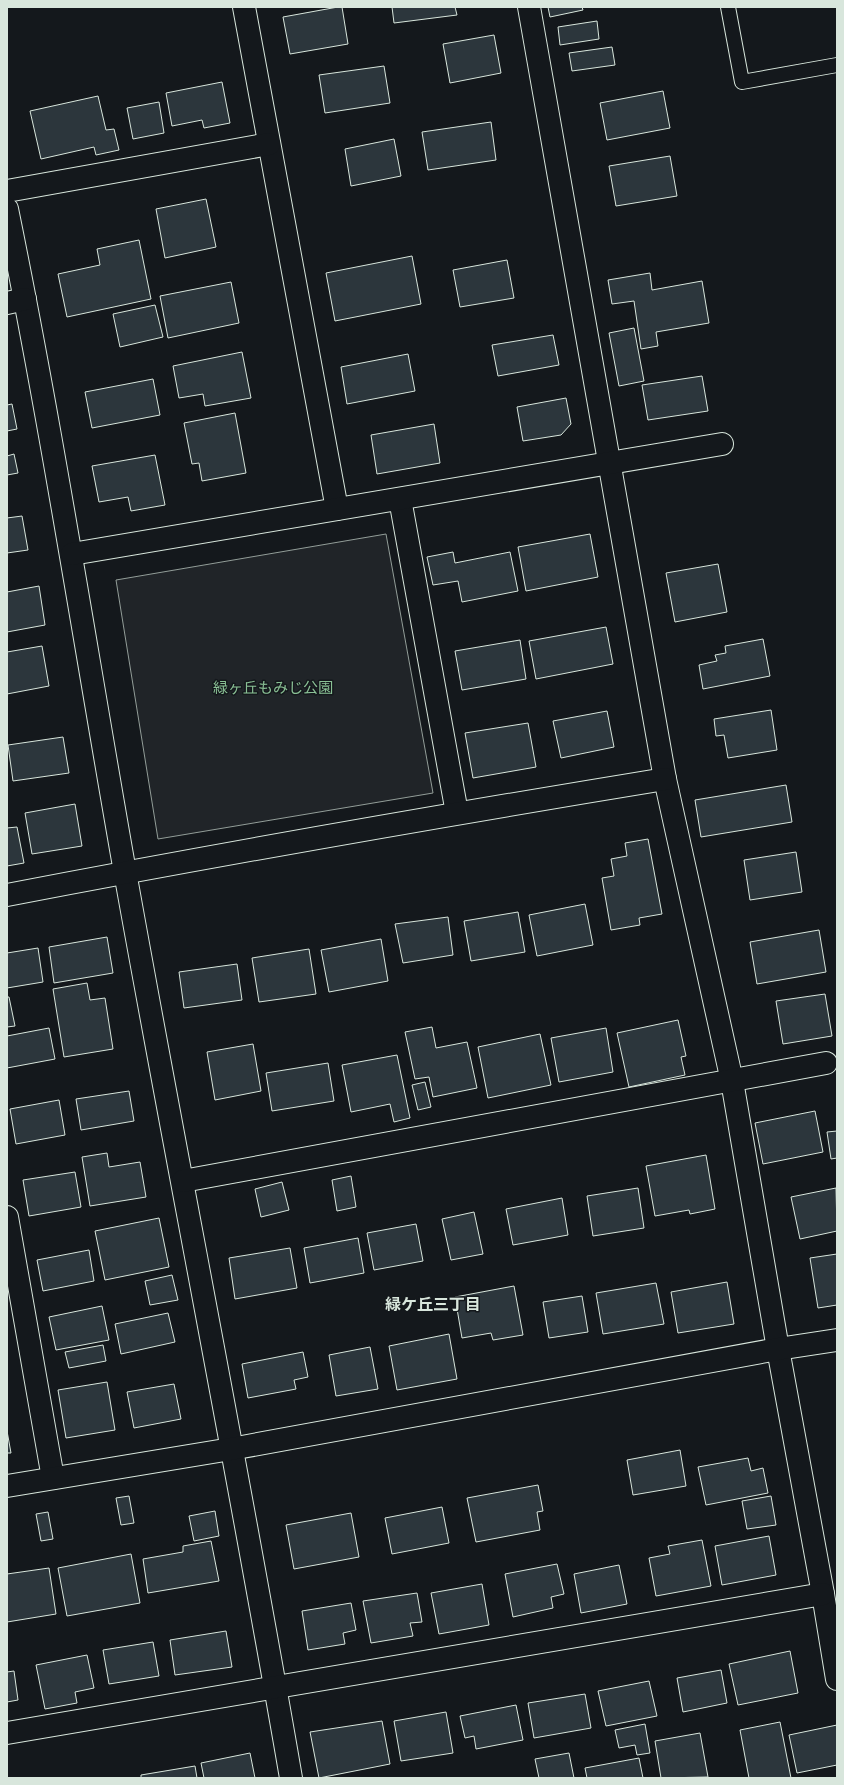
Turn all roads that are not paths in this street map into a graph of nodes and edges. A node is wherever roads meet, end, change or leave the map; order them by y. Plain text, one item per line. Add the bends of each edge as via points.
1 (244, 7) edge
2 (529, 7) edge
3 (728, 7) edge
4 (837, 65) edge
5 (269, 144) junction
6 (7, 192) edge
7 (7, 209) edge
8 (16, 301) edge
9 (722, 444) dead end
10 (610, 463) junction
11 (400, 499) junction
12 (337, 510) junction
13 (72, 554) junction
14 (665, 779) junction
15 (457, 814) junction
16 (125, 872) junction
17 (7, 895) edge
18 (826, 1063) dead end
19 (732, 1081) junction
20 (183, 1181) junction
21 (7, 1217) edge
22 (837, 1340) edge
23 (778, 1349) junction
24 (231, 1449) junction
25 (53, 1478) junction
26 (7, 1486) edge
27 (823, 1594) junction
28 (837, 1679) edge
29 (275, 1687) junction
30 (7, 1733) edge
31 (291, 1778) edge

1 - 5 street
2 - 10 street
3 - 4 lane via 742,82
5 - 6 street
5 - 12 street
7 - 8 street
8 - 13 street
9 - 10 street
10 - 11 street
10 - 14 street
11 - 12 street
11 - 15 street
12 - 13 street
13 - 16 street
14 - 15 street
14 - 19 street
15 - 16 street
16 - 17 street
16 - 20 street
18 - 19 street
19 - 20 street
19 - 23 street
20 - 24 street
21 - 25 street
22 - 23 street
23 - 24 street
23 - 27 street
24 - 25 street
24 - 29 street
25 - 26 street
27 - 28 street
27 - 29 street
29 - 30 street
29 - 31 street

